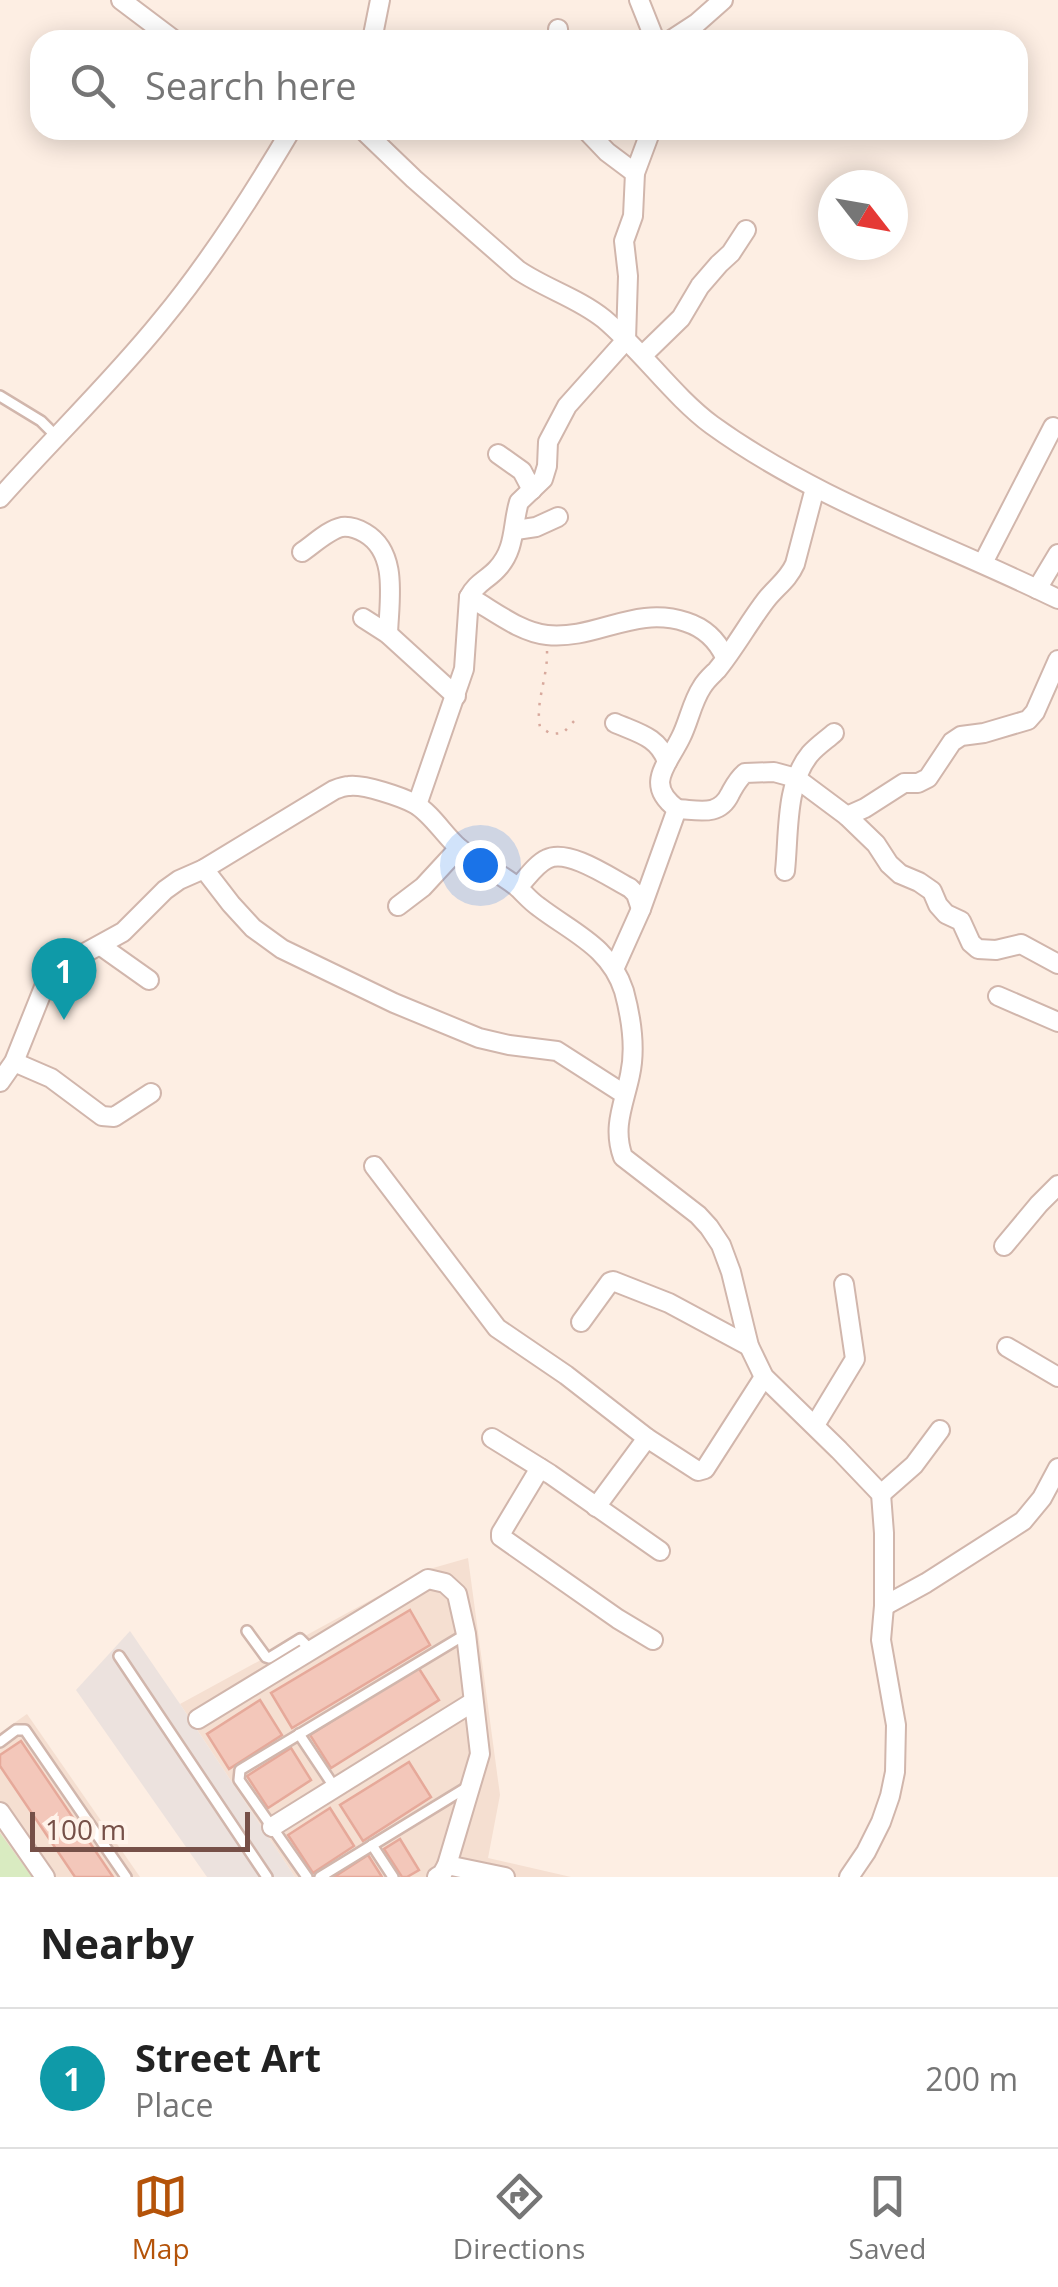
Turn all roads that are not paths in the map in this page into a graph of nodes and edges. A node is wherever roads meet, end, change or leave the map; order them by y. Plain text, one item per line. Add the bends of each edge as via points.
1 (121, 0) edge
2 (380, 0) edge
3 (639, 0) edge
4 (724, 0) edge
5 (161, 30) edge
6 (374, 30) edge
7 (651, 30) edge
8 (686, 30) edge
9 (285, 140) edge
10 (374, 140) edge
11 (595, 140) edge
12 (647, 140) edge
13 (636, 172) junction
14 (746, 230) dead end
15 (626, 340) junction
16 (643, 355) junction
17 (0, 396) edge
18 (1053, 427) dead end
19 (56, 436) junction
20 (498, 454) dead end
21 (815, 488) junction
22 (532, 490) junction
23 (0, 498) edge
24 (558, 517) dead end
25 (516, 530) junction
26 (302, 552) dead end
27 (1058, 554) edge
28 (983, 564) junction
29 (1037, 589) junction
30 (469, 597) junction
31 (1058, 599) edge
32 (363, 618) dead end
33 (388, 634) junction
34 (726, 657) junction
35 (1058, 660) edge
36 (456, 696) junction
37 (616, 723) dead end
38 (834, 733) dead end
39 (667, 762) junction
40 (796, 778) junction
41 (417, 805) junction
42 (678, 808) junction
43 (847, 816) junction
44 (458, 848) junction
45 (204, 869) junction
46 (785, 871) dead end
47 (518, 888) junction
48 (398, 906) dead end
49 (641, 909) junction
50 (101, 946) junction
51 (1058, 964) edge
52 (614, 966) junction
53 (149, 980) dead end
54 (998, 996) dead end
55 (1058, 1022) edge
56 (14, 1062) junction
57 (0, 1082) edge
58 (151, 1093) dead end
59 (624, 1094) junction
60 (374, 1166) dead end
61 (1058, 1184) edge
62 (1004, 1246) dead end
63 (844, 1284) dead end
64 (581, 1322) dead end
65 (750, 1346) junction
66 (1007, 1347) dead end
67 (764, 1377) junction
68 (1058, 1377) edge
69 (814, 1425) junction
70 (940, 1430) dead end
71 (492, 1438) dead end
72 (647, 1438) junction
73 (540, 1468) junction
74 (1058, 1468) edge
75 (881, 1494) junction
76 (596, 1507) junction
77 (660, 1550) dead end
78 (884, 1606) junction
79 (247, 1631) dead end
80 (466, 1634) junction
81 (652, 1640) dead end
82 (311, 1650) junction
83 (119, 1656) dead end
84 (474, 1702) junction
85 (198, 1719) dead end
86 (299, 1734) junction
87 (0, 1742) edge
88 (471, 1784) junction
89 (335, 1788) junction
90 (0, 1812) edge
91 (272, 1827) junction
92 (372, 1845) junction
93 (442, 1871) edge
94 (45, 1877) edge
95 (126, 1877) edge
96 (268, 1877) edge
97 (307, 1877) edge
98 (320, 1877) edge
99 (393, 1877) edge
100 (506, 1877) edge
101 (849, 1877) edge

1 - 5 street
2 - 6 street
3 - 7 street
4 - 8 street
9 - 19 street via 162,320
10 - 15 street via 518,270 579,302
11 - 13 street
12 - 13 street
13 - 15 street via 624,241
14 - 16 street via 682,318
15 - 16 street
15 - 22 street via 567,406 548,442 543,479
16 - 21 street via 714,426
17 - 19 lane
18 - 28 street
19 - 23 street
20 - 22 street via 522,472
21 - 28 street
21 - 34 street via 790,574
22 - 25 street via 519,502
24 - 25 street
25 - 30 street via 497,569
26 - 33 street via 342,527 371,536 390,572
27 - 29 street
28 - 29 street
29 - 31 street
30 - 34 street via 546,635 668,616 708,633
30 - 36 street
32 - 33 street
33 - 36 street
34 - 39 street via 700,688
35 - 43 street via 1028,720 961,736 928,778
36 - 41 street
37 - 39 street via 652,738
38 - 40 street via 810,753
39 - 42 street via 660,790
40 - 42 street via 745,773 721,808
40 - 43 street
40 - 46 street
41 - 44 street
41 - 45 street via 360,786 334,790
42 - 49 street
43 - 51 street via 900,874 932,891 978,950 1021,944
44 - 47 street
44 - 48 street
45 - 50 street via 165,890
45 - 59 street via 254,928 282,948 479,1038 557,1051
47 - 49 street via 546,859 562,856 630,888
47 - 52 street
49 - 52 street
50 - 53 street
50 - 56 street via 48,977
52 - 59 street via 633,1048
54 - 55 street
56 - 57 street
56 - 58 street via 51,1078 102,1116 114,1116
59 - 65 street via 618,1127 624,1157 710,1227 731,1272
60 - 72 street via 498,1328
61 - 62 street
63 - 69 street via 855,1359
64 - 65 street via 613,1281
65 - 67 street
66 - 68 street
67 - 69 street
67 - 72 street via 702,1471
69 - 75 street
70 - 75 street
71 - 73 street
72 - 76 street
73 - 76 street
73 - 81 street via 501,1537
74 - 78 street via 1023,1520
75 - 78 street
76 - 77 street
78 - 101 street via 894,1772 881,1822
79 - 82 lane via 269,1658 300,1639
80 - 82 street via 457,1594 428,1579
80 - 84 street
80 - 86 lane
82 - 85 street
83 - 96 lane
84 - 88 street via 480,1754
84 - 89 street
86 - 89 lane
86 - 91 lane via 240,1770 239,1780
87 - 95 lane via 25,1730
88 - 92 lane
88 - 93 street
89 - 91 street
90 - 94 street
91 - 97 lane
92 - 98 lane
92 - 99 lane
93 - 100 street

